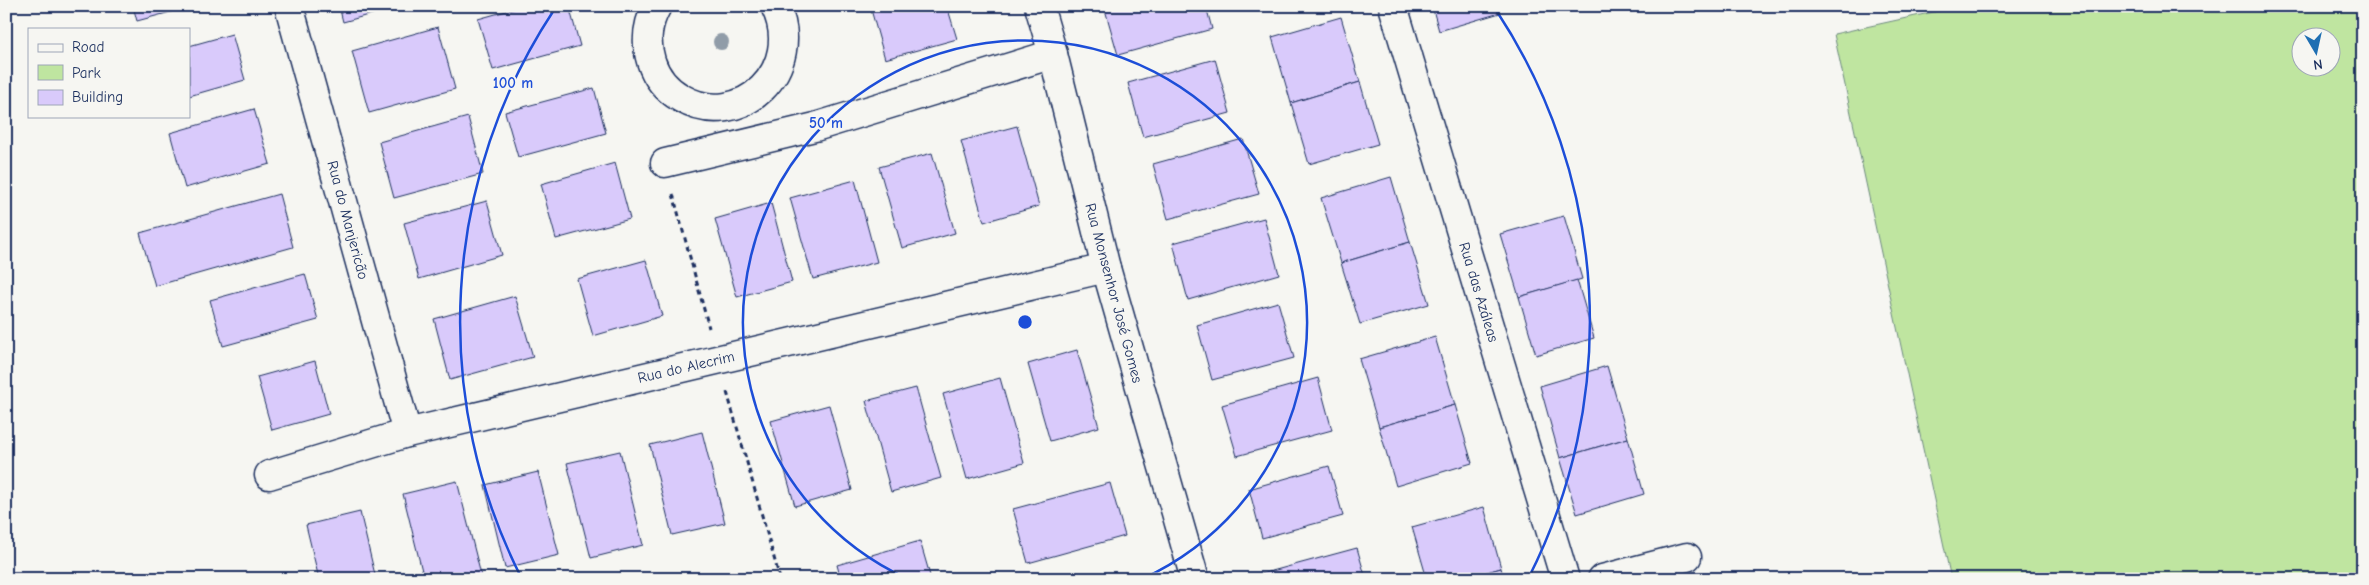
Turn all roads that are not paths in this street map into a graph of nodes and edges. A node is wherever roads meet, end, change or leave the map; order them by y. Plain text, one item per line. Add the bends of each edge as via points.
1 (289, 6) edge
2 (656, 6) edge
3 (775, 6) edge
4 (1039, 6) edge
5 (1393, 6) edge
6 (1053, 54) junction
7 (665, 163) dead end
8 (1106, 268) junction
9 (407, 433) junction
10 (269, 475) dead end
11 (1686, 557) dead end
12 (1195, 579) edge
13 (1565, 579) edge
14 (1602, 579) edge

1 - 9 street, Rua do Manjericão
2 - 3 street via 649,20 646,46 654,71 671,92 694,106 721,108 747,100 768,84 781,60 784,34
4 - 6 street, Rua Monsenhor José Gomes
5 - 13 street, Rua das Azáleas
6 - 7 street via 815,126
6 - 8 street, Rua Monsenhor José Gomes
8 - 9 street, Rua do Alecrim
8 - 12 street, Rua Monsenhor José Gomes
9 - 10 street, Rua do Alecrim
11 - 14 street

